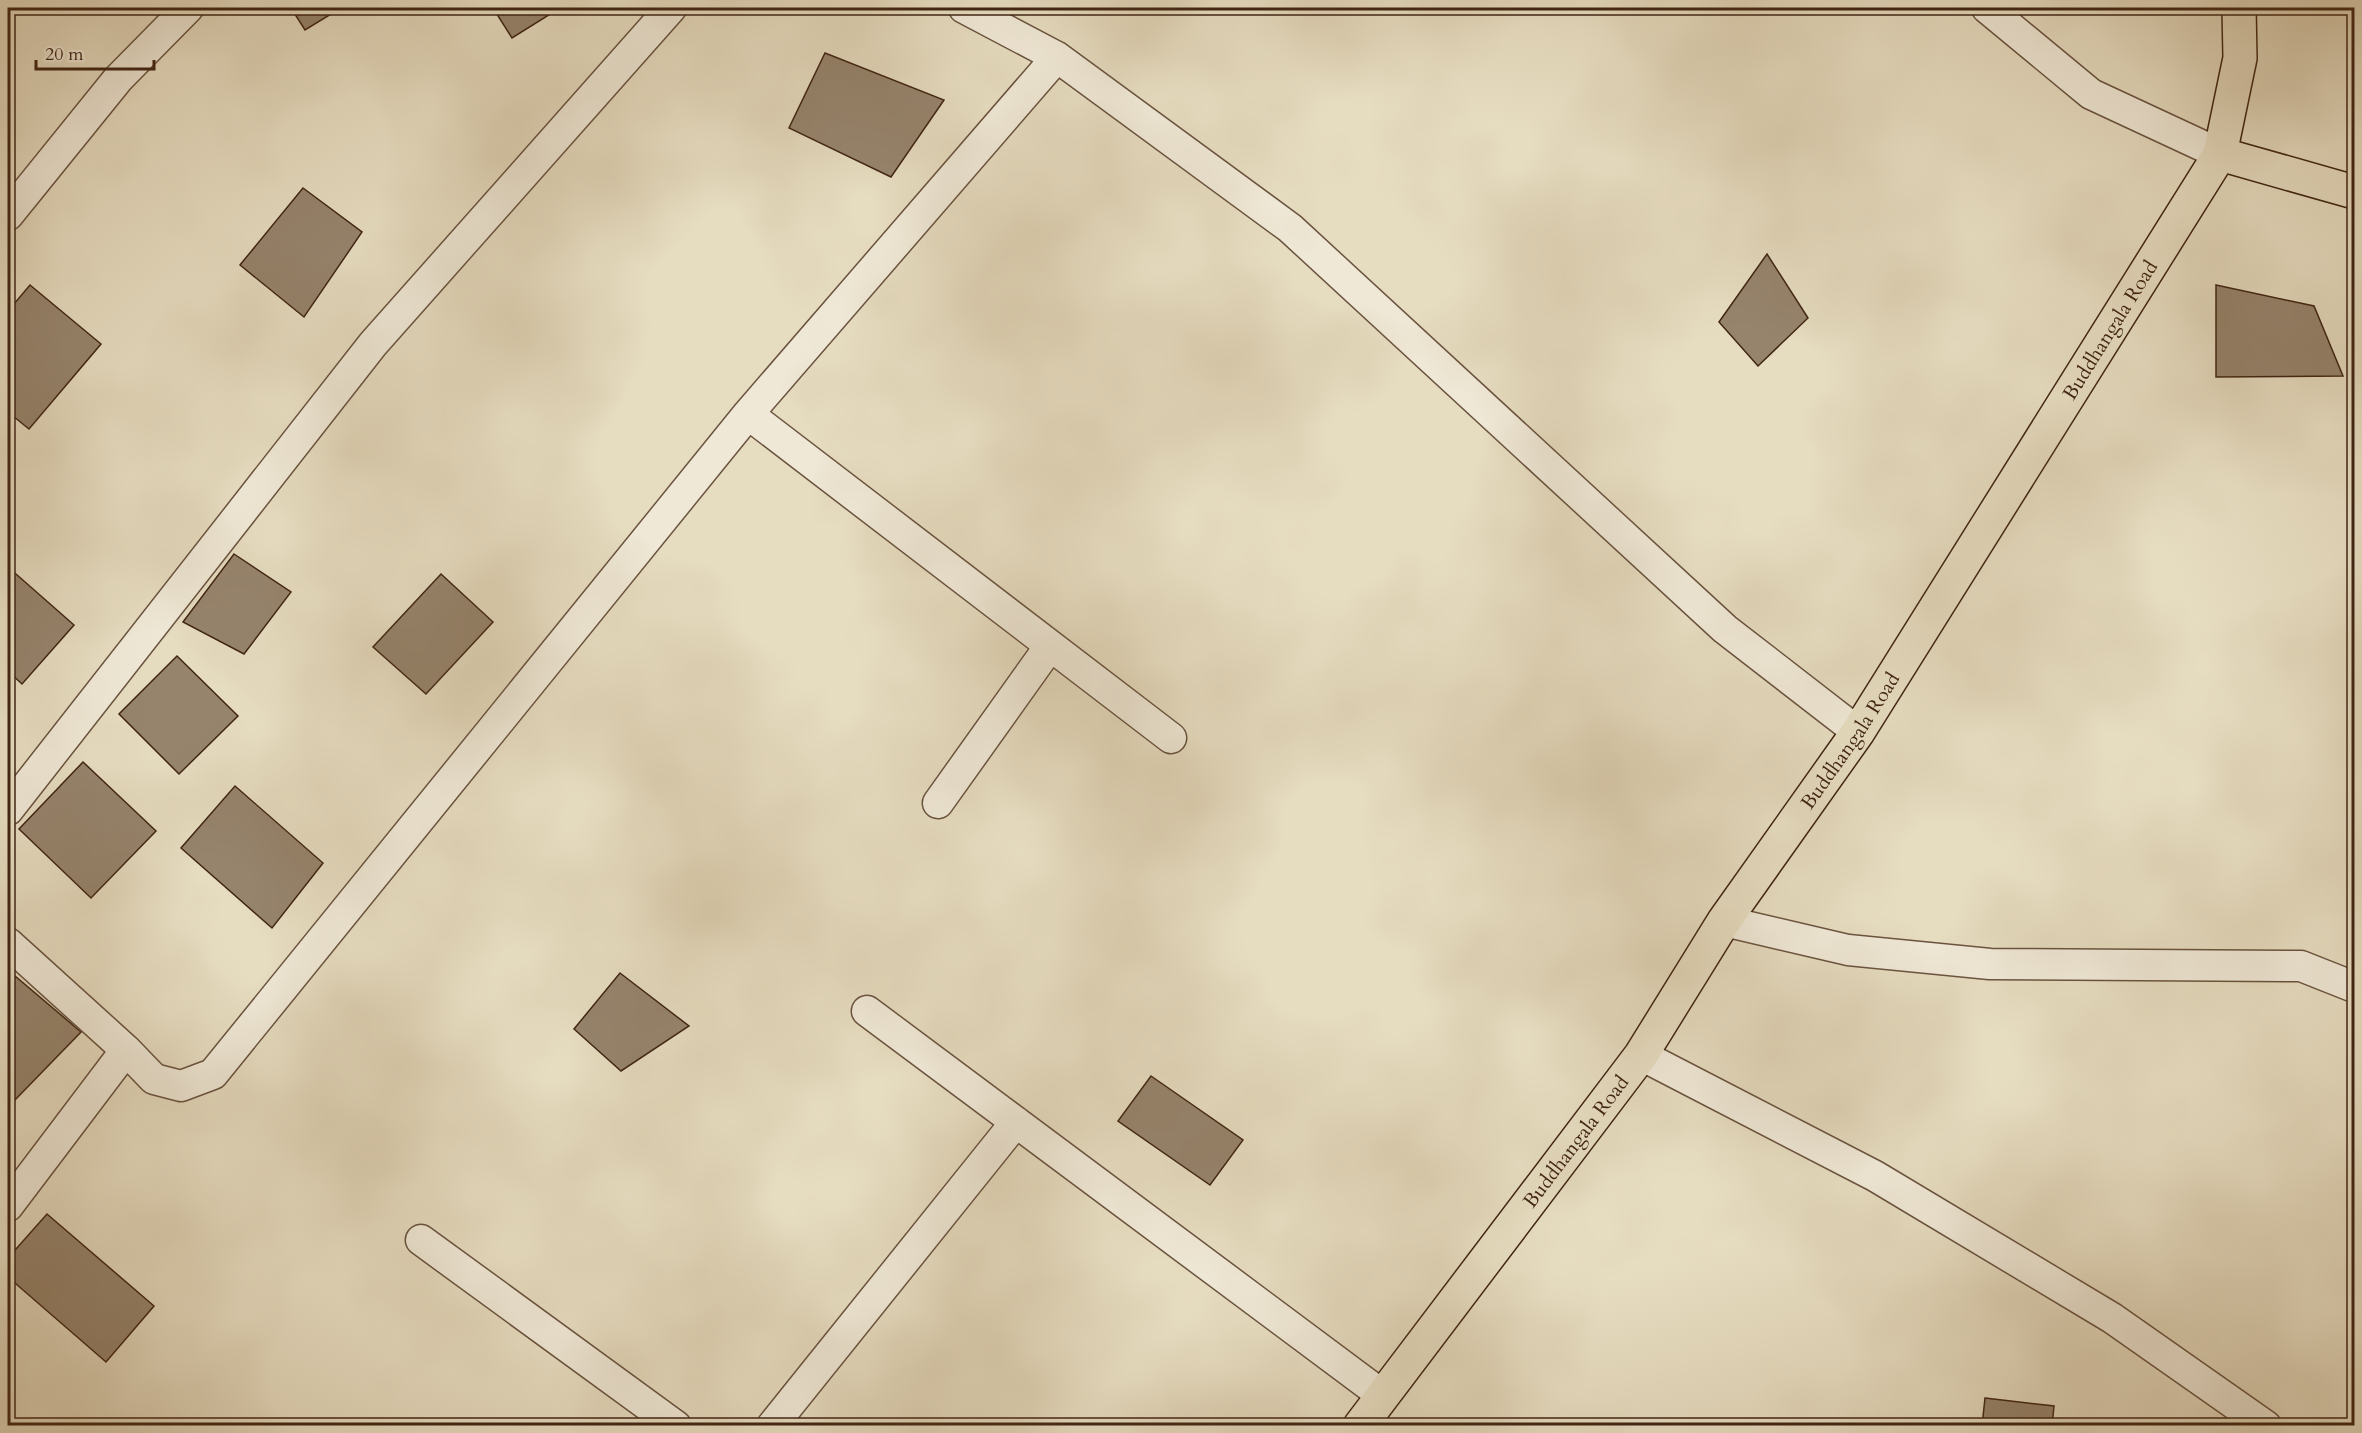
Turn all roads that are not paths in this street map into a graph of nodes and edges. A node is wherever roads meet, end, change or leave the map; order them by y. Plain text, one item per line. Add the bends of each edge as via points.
1 (188, 8) edge
2 (671, 8) edge
3 (964, 8) edge
4 (1987, 8) edge
5 (2238, 8) edge
6 (1057, 57) junction
7 (2220, 154) junction
8 (2355, 192) edge
9 (8, 214) edge
10 (748, 414) junction
11 (1050, 646) junction
12 (1858, 732) junction
13 (1171, 738) dead end
14 (938, 803) dead end
15 (8, 810) edge
16 (1724, 921) junction
17 (8, 943) edge
18 (2355, 987) edge
19 (867, 1011) dead end
20 (126, 1050) junction
21 (1641, 1055) junction
22 (1016, 1122) junction
23 (8, 1206) edge
24 (421, 1240) dead end
25 (1382, 1395) junction
26 (676, 1425) edge
27 (772, 1425) edge
28 (1360, 1425) edge
29 (2266, 1425) edge

1 - 9 street via 118,79
2 - 15 street via 373,344
3 - 6 street
4 - 7 street via 2091,94
5 - 7 main road, Buddhangala Road via 2240,58
6 - 10 street
6 - 12 street via 1290,228 1725,630
7 - 8 main road
7 - 12 main road, Buddhangala Road
10 - 11 street
10 - 20 street via 213,1074 181,1086 154,1079
11 - 13 street
11 - 14 street
12 - 16 main road, Buddhangala Road
16 - 18 street via 1848,950 1990,964 2301,966
16 - 21 main road, Buddhangala Road
17 - 20 street
19 - 22 street
20 - 23 street
21 - 25 main road, Buddhangala Road
21 - 29 street via 1875,1176 2112,1318
22 - 25 street
22 - 27 street
24 - 26 street
25 - 28 main road, Buddhangala Road

